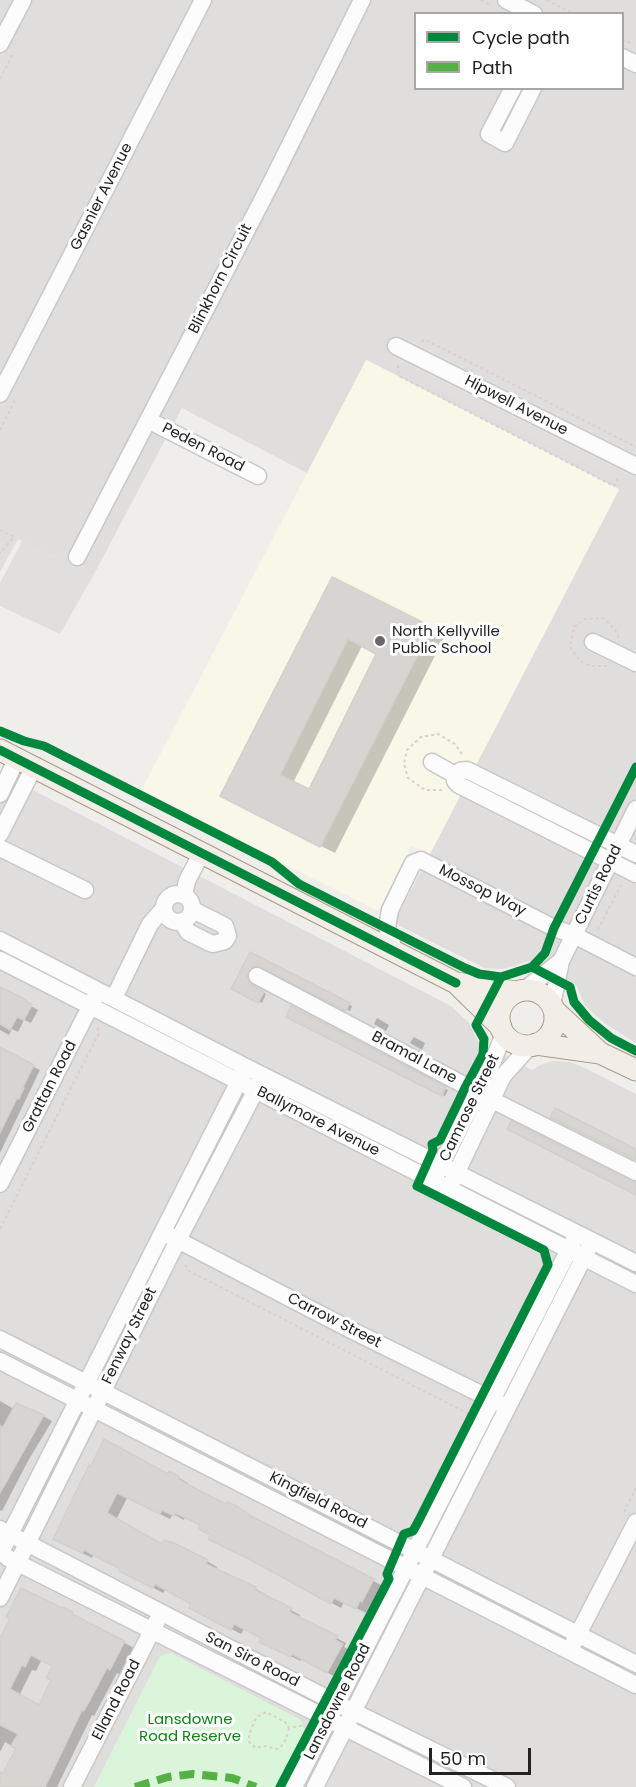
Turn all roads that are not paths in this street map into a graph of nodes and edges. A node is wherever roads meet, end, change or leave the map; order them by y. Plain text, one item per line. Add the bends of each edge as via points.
1 (22, 0) edge
2 (203, 0) edge
3 (362, 0) edge
4 (506, 0) edge
5 (530, 12) edge
6 (0, 44) edge
7 (512, 90) edge
8 (532, 90) edge
9 (396, 346) dead end
10 (0, 394) edge
11 (148, 420) junction
12 (636, 466) edge
13 (258, 476) dead end
14 (77, 557) dead end
15 (592, 642) dead end
16 (636, 663) edge
17 (17, 758) edge
18 (432, 762) dead end
19 (455, 775) junction
20 (0, 794) edge
21 (636, 809) edge
22 (0, 834) edge
23 (618, 844) junction
24 (0, 848) edge
25 (202, 852) junction
26 (636, 854) edge
27 (610, 861) junction
28 (632, 872) edge
29 (85, 890) dead end
30 (184, 894) junction
31 (164, 908) junction
32 (574, 935) junction
33 (0, 940) edge
34 (394, 950) junction
35 (0, 960) edge
36 (561, 961) junction
37 (636, 967) edge
38 (257, 976) dead end
39 (456, 983) junction
40 (519, 992) junction
41 (106, 994) junction
42 (553, 1008) junction
43 (93, 1014) junction
44 (502, 1030) junction
45 (533, 1045) junction
46 (600, 1053) junction
47 (636, 1070) edge
48 (242, 1075) junction
49 (259, 1083) junction
50 (484, 1095) junction
51 (441, 1165) junction
52 (636, 1172) edge
53 (456, 1173) junction
54 (434, 1181) junction
55 (0, 1184) edge
56 (449, 1189) junction
57 (171, 1236) junction
58 (585, 1237) junction
59 (576, 1253) junction
60 (636, 1263) edge
61 (636, 1284) edge
62 (0, 1339) edge
63 (0, 1361) edge
64 (86, 1382) junction
65 (103, 1391) junction
66 (487, 1397) junction
67 (77, 1399) junction
68 (507, 1407) junction
69 (94, 1408) junction
70 (628, 1521) edge
71 (5, 1532) edge
72 (28, 1544) junction
73 (414, 1551) junction
74 (0, 1554) edge
75 (431, 1559) junction
76 (18, 1563) junction
77 (406, 1566) junction
78 (423, 1575) junction
79 (0, 1598) edge
80 (161, 1612) junction
81 (153, 1630) junction
82 (574, 1642) junction
83 (636, 1664) edge
84 (636, 1685) edge
85 (338, 1704) junction
86 (355, 1712) junction
87 (317, 1725) junction
88 (347, 1728) junction
89 (72, 1787) edge
90 (294, 1787) edge
91 (315, 1787) edge
92 (463, 1787) edge
93 (507, 1787) edge

1 - 6 street
2 - 10 street, Gasnier Avenue
3 - 11 street, Blinkhorn Circuit
4 - 5 street
7 - 8 street via 489,134 504,143
9 - 12 street, Hipwell Avenue
11 - 13 street, Peden Road
11 - 14 street, Blinkhorn Circuit
15 - 16 street
17 - 20 street
17 - 22 street
17 - 25 main road
18 - 19 street
19 - 23 street via 467,770
19 - 27 street via 459,785
21 - 23 street, Curtis Road
23 - 26 street
23 - 27 street, Curtis Road
24 - 29 street
25 - 30 street
25 - 34 main road
27 - 28 street
27 - 32 street, Curtis Road
30 - 31 street via 170,896
30 - 31 street via 191,901 187,916 170,919
31 - 41 street, Grattan Road
32 - 34 street, Mossop Way via 421,860 413,863 388,919
32 - 36 street, Curtis Road
32 - 37 street, Mossop Way
33 - 41 street, Ballymore Avenue
34 - 39 main road
35 - 43 street, Ballymore Avenue
36 - 40 street, Curtis Road
36 - 42 street, Curtis Road
38 - 50 street, Bramal Lane
39 - 40 main road
39 - 44 main road
40 - 42 main road via 537,992
40 - 44 main road via 501,1008
41 - 43 street, Grattan Road
41 - 48 street, Ballymore Avenue
42 - 45 main road via 553,1029
42 - 46 main road
43 - 48 street, Ballymore Avenue
43 - 55 street, Grattan Road
44 - 45 main road via 518,1045
44 - 50 street, Camrose Street
45 - 46 main road
45 - 50 street, Camrose Street
46 - 47 main road
48 - 49 street, Ballymore Avenue
48 - 57 street, Fenway Street
49 - 51 street, Ballymore Avenue
49 - 54 street, Ballymore Avenue
49 - 57 street, Fenway Street
50 - 51 street, Camrose Street
50 - 52 street, Bramal Lane
50 - 53 street, Camrose Street
51 - 53 street, Ballymore Avenue
51 - 54 street, Camrose Street
53 - 56 street, Camrose Street
53 - 58 street, Ballymore Avenue
54 - 56 street, Ballymore Avenue
56 - 59 street, Ballymore Avenue
57 - 64 street, Fenway Street
57 - 65 street, Fenway Street
57 - 66 street, Carrow Street
58 - 59 street, Lansdowne Road
58 - 60 street, Ballymore Avenue
59 - 61 street, Ballymore Avenue
59 - 66 street, Lansdowne Road
59 - 68 street, Lansdowne Road
62 - 64 street, Kingfield Road
63 - 67 street, Kingfield Road
64 - 65 street, Kingfield Road
64 - 67 street, Fenway Street
65 - 69 street, Fenway Street
65 - 73 street, Kingfield Road
66 - 68 street, Carrow Street
66 - 73 street, Lansdowne Road
67 - 69 street, Kingfield Road
67 - 71 street, Fenway Street
68 - 75 street, Lansdowne Road
69 - 72 street, Fenway Street
69 - 77 street, Kingfield Road
70 - 82 street
71 - 72 street, San Siro Road
71 - 74 street, Fenway Street
72 - 76 street, Fenway Street
72 - 80 street, San Siro Road
73 - 75 street, Kingfield Road
73 - 77 street, Lansdowne Road
74 - 76 street, San Siro Road
75 - 78 street, Lansdowne Road
75 - 82 street, Kingfield Road
76 - 79 street, Fenway Street
76 - 81 street, San Siro Road
77 - 78 street, Kingfield Road
77 - 85 street, Lansdowne Road
78 - 82 street, Kingfield Road
78 - 86 street, Lansdowne Road
80 - 81 street, Elland Road
80 - 85 street, San Siro Road
81 - 87 street, San Siro Road
81 - 89 street, Elland Road
82 - 83 street, Kingfield Road
82 - 84 street, Kingfield Road
85 - 86 street, San Siro Road
85 - 87 street, Lansdowne Road
86 - 88 street, Lansdowne Road
86 - 93 street, San Siro Road
87 - 88 street, San Siro Road
87 - 90 street, Lansdowne Road
88 - 91 street, Lansdowne Road
88 - 92 street, San Siro Road

